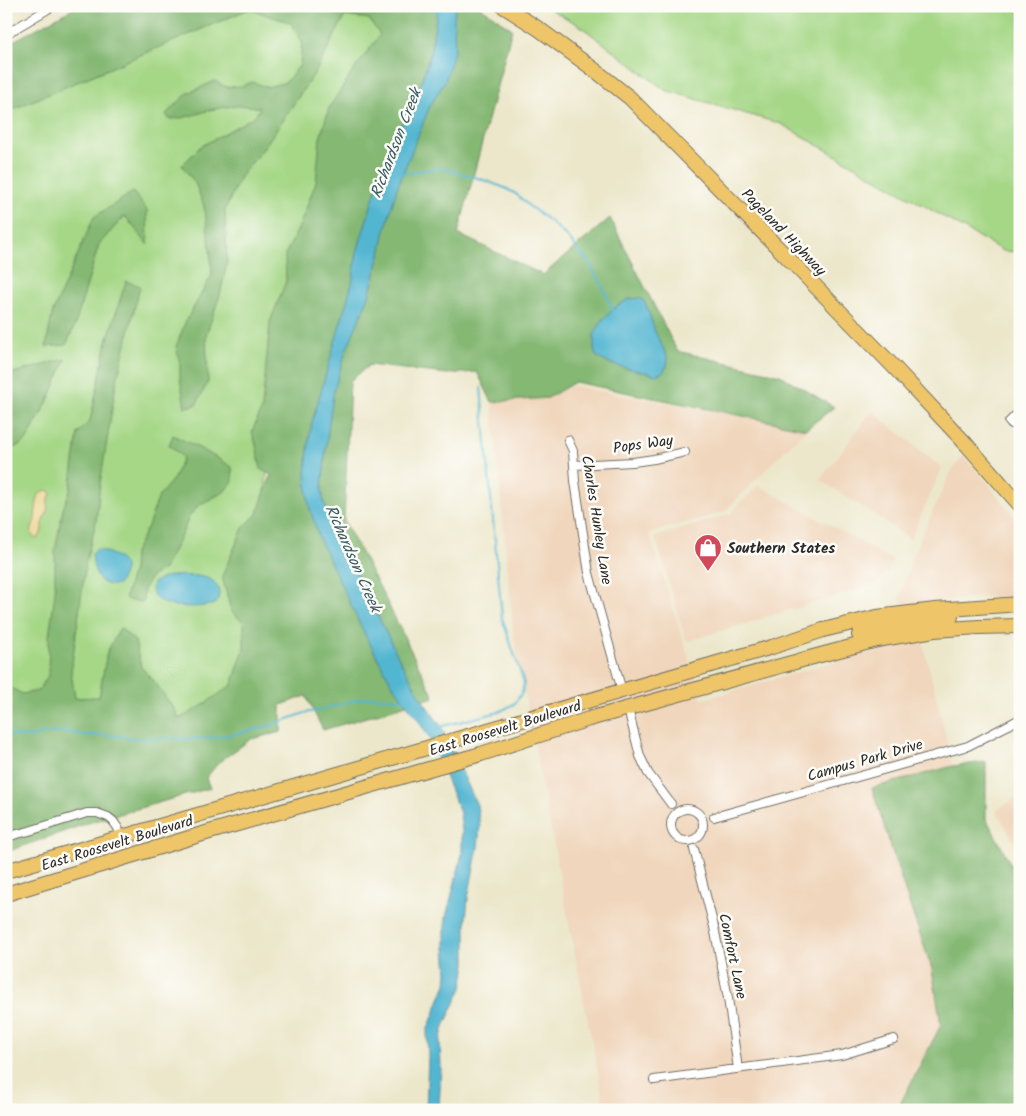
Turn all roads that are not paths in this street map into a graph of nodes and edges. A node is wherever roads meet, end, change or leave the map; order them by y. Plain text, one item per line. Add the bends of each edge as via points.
1 (53, 6) edge
2 (503, 6) edge
3 (6, 34) edge
4 (1020, 411) edge
5 (1020, 429) edge
6 (568, 440) dead end
7 (686, 452) dead end
8 (574, 465) junction
9 (1020, 505) edge
10 (1014, 605) edge
11 (892, 615) junction
12 (1020, 626) edge
13 (894, 637) junction
14 (743, 655) junction
15 (813, 657) junction
16 (622, 691) junction
17 (628, 709) junction
18 (1020, 719) edge
19 (521, 741) junction
20 (266, 796) junction
21 (671, 804) junction
22 (681, 810) junction
23 (700, 816) junction
24 (673, 817) junction
25 (714, 817) junction
26 (703, 826) junction
27 (6, 837) edge
28 (121, 838) junction
29 (695, 839) junction
30 (683, 841) junction
31 (694, 849) junction
32 (132, 856) junction
33 (6, 871) edge
34 (6, 886) edge
35 (6, 894) edge
36 (894, 1039) dead end
37 (738, 1069) junction
38 (654, 1080) dead end

1 - 3 street
2 - 9 highway, Pageland Highway via 540,29 630,98 893,366
4 - 5 street via 1009,422
6 - 8 street, Charles Hunley Lane via 573,450
7 - 8 street, Pops Way via 647,460
8 - 16 street, Charles Hunley Lane via 589,573
10 - 11 highway, East Roosevelt Boulevard
10 - 13 highway via 997,611 904,624
11 - 14 highway, East Roosevelt Boulevard via 822,630
11 - 15 highway via 888,626 838,641
12 - 13 highway, East Roosevelt Boulevard via 934,630
13 - 15 highway, East Roosevelt Boulevard
14 - 16 highway, East Roosevelt Boulevard
14 - 17 highway via 704,674 637,697
15 - 17 highway, East Roosevelt Boulevard
16 - 19 highway via 622,698 617,704 554,725
16 - 20 highway, East Roosevelt Boulevard
17 - 19 highway, East Roosevelt Boulevard
17 - 21 street via 640,756
18 - 25 street, Campus Park Drive via 968,746
19 - 32 highway, East Roosevelt Boulevard
20 - 28 highway, East Roosevelt Boulevard
20 - 32 highway via 249,806 141,841 135,844
21 - 22 street
21 - 24 street
22 - 23 street via 691,810
22 - 24 street
23 - 25 street, Campus Park Drive
23 - 26 street
24 - 30 street via 672,832
25 - 26 street, Campus Park Drive
26 - 29 street, Comfort Lane
27 - 28 street via 87,813 97,813 113,820
28 - 33 highway, East Roosevelt Boulevard
28 - 34 highway via 113,852
29 - 30 street
29 - 31 street, Comfort Lane
30 - 31 street
31 - 37 street, Comfort Lane via 714,927
32 - 35 highway, East Roosevelt Boulevard
36 - 37 street via 842,1055
37 - 38 street

